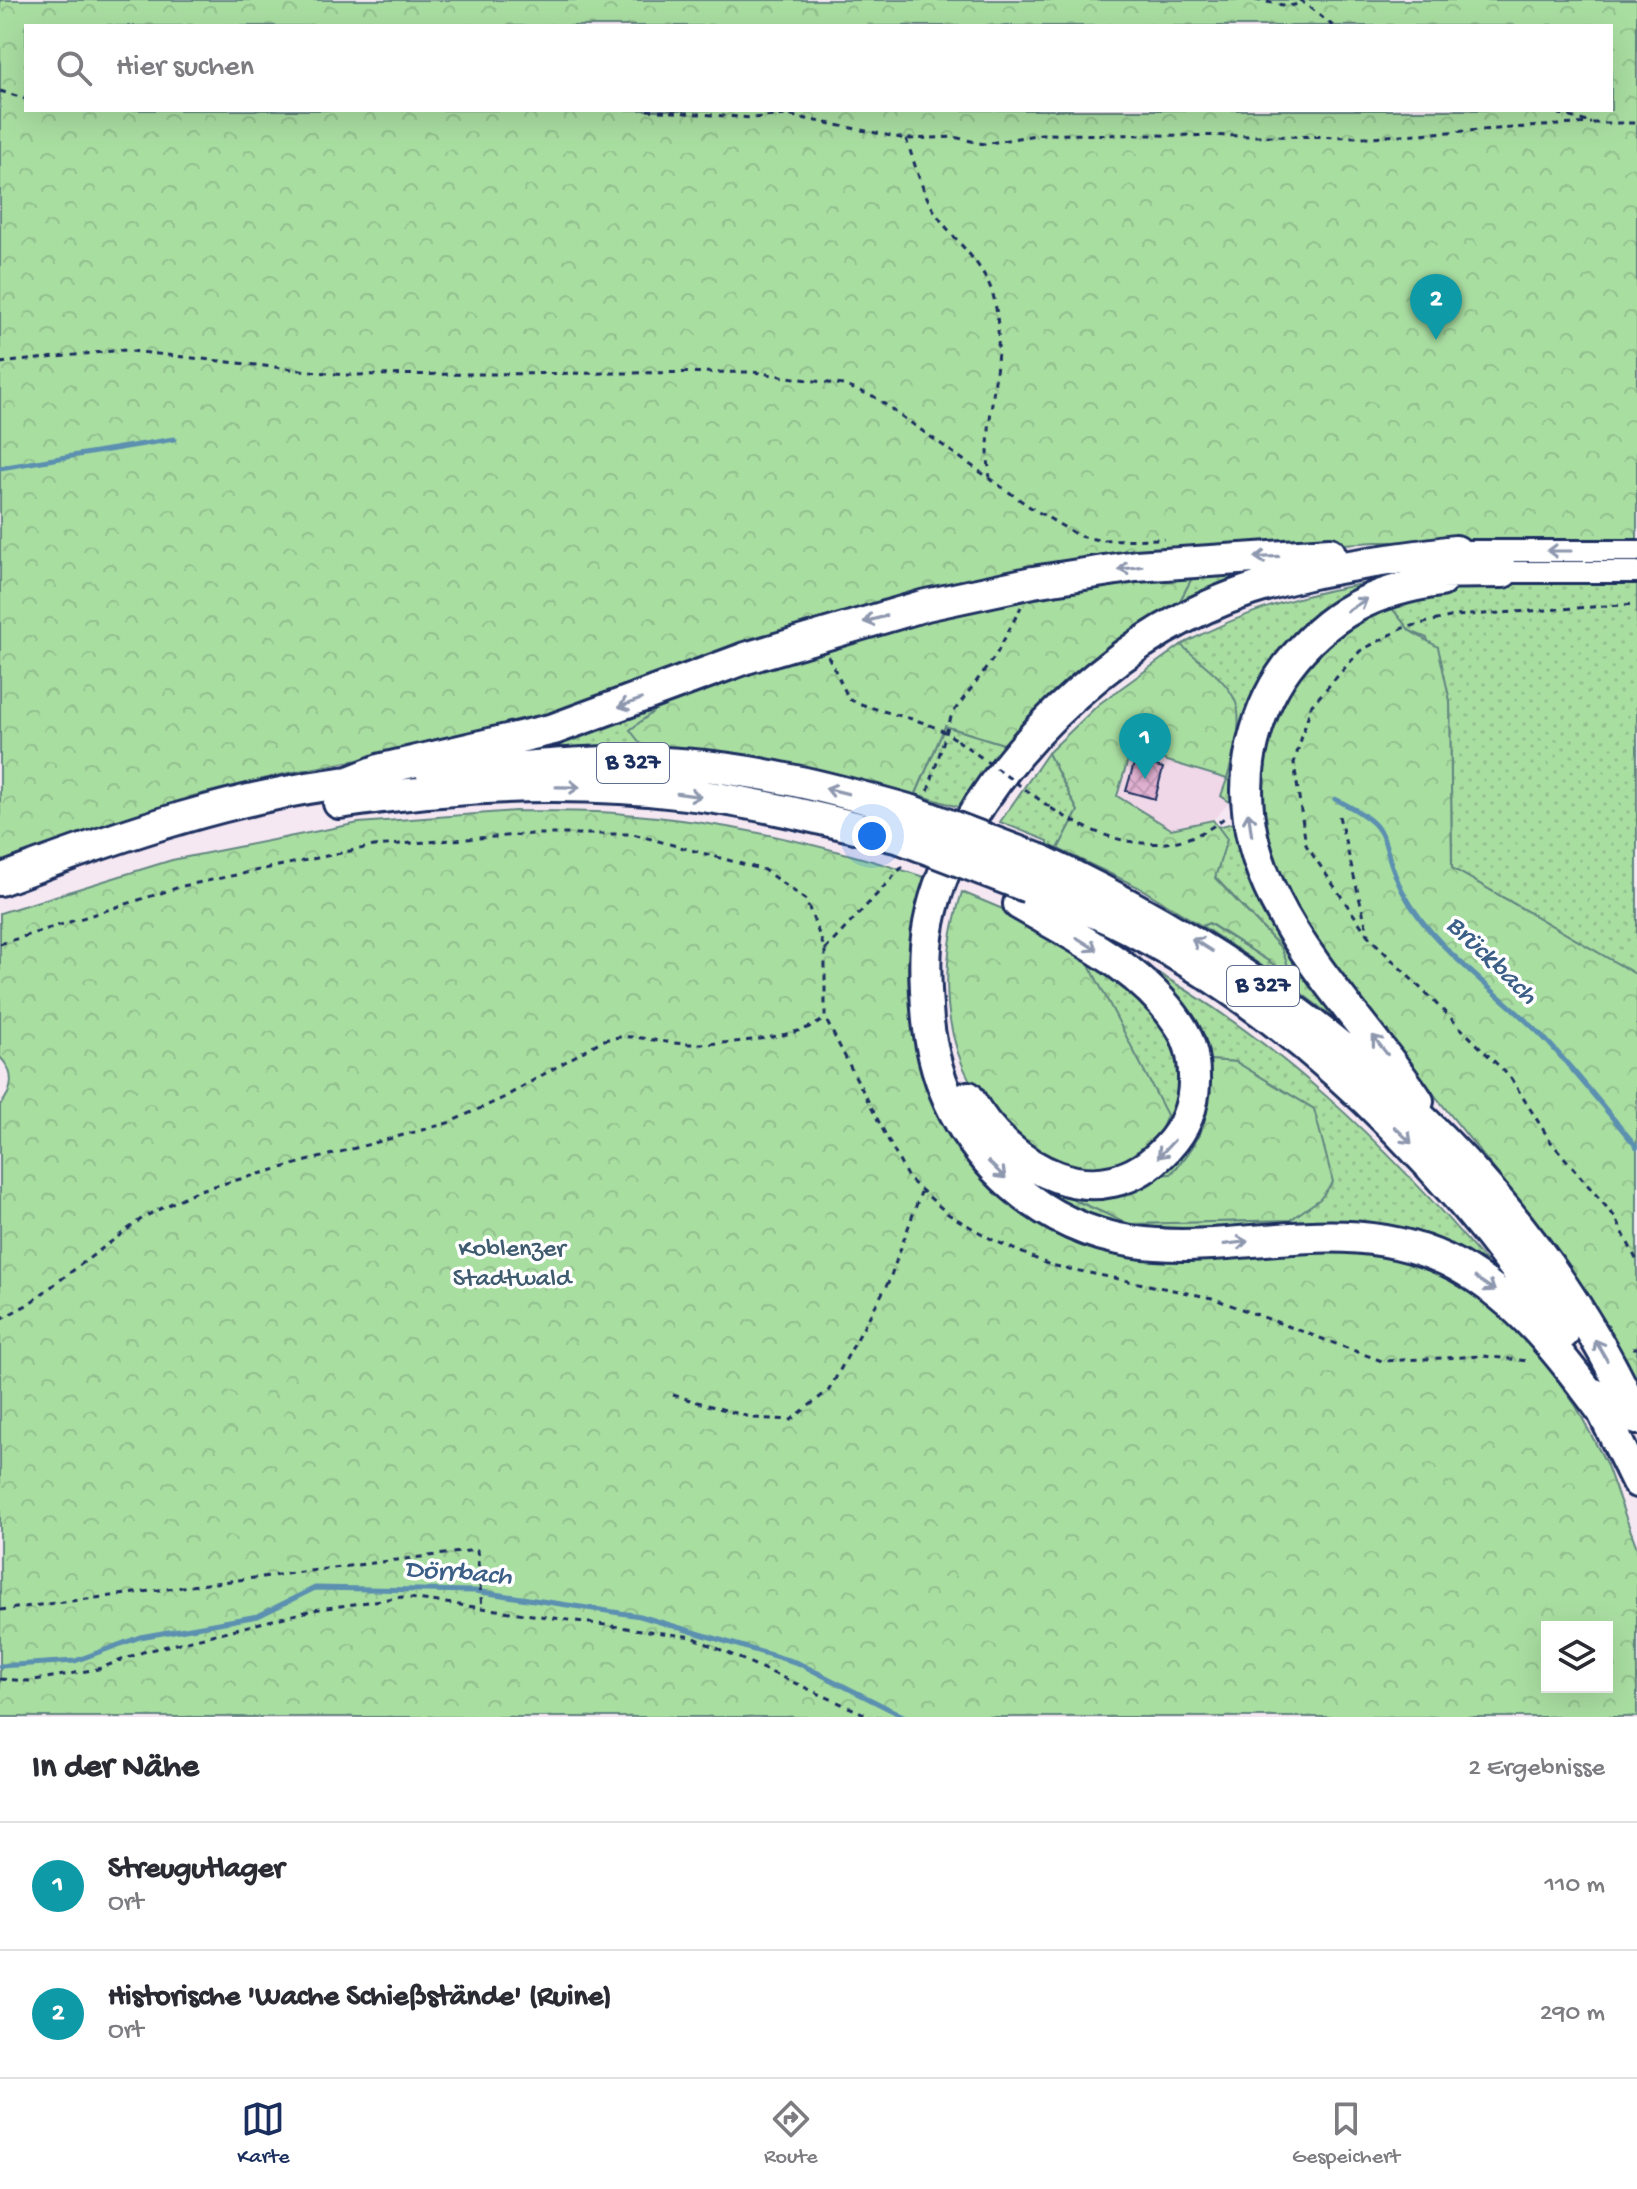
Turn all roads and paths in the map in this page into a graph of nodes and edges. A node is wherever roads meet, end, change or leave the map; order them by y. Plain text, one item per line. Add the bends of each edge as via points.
1 (1255, 0) edge
2 (1302, 2) edge
3 (1330, 24) edge
4 (0, 91) edge
5 (24, 98) edge
6 (673, 112) edge
7 (1553, 112) edge
8 (1591, 123) junction
9 (1637, 123) edge
10 (906, 139) junction
11 (0, 363) edge
12 (990, 478) junction
13 (1171, 538) dead end
14 (1456, 551) junction
15 (1637, 551) edge
16 (1503, 572) junction
17 (1637, 572) edge
18 (1033, 582) junction
19 (1637, 604) edge
20 (823, 634) junction
21 (945, 731) junction
22 (349, 782) junction
23 (1339, 816) dead end
24 (1225, 818) dead end
25 (914, 829) junction
26 (0, 880) edge
27 (1029, 883) junction
28 (0, 889) edge
29 (1369, 937) junction
30 (0, 944) edge
31 (825, 950) junction
32 (825, 1018) junction
33 (1455, 1156) junction
34 (921, 1192) junction
35 (1637, 1261) edge
36 (0, 1319) edge
37 (1528, 1361) dead end
38 (673, 1395) dead end
39 (1603, 1412) junction
40 (1637, 1419) edge
41 (1637, 1482) edge
42 (482, 1608) junction
43 (0, 1610) edge
44 (0, 1679) edge
45 (871, 1717) edge

1 - 2 path via 1289,6
2 - 3 path
4 - 5 path
6 - 10 path via 787,115
7 - 8 path
8 - 9 path
8 - 10 path via 1370,137 1041,134 984,144 954,137
10 - 12 path via 934,211 980,266 995,301 1000,357 987,422
11 - 12 path via 122,350 345,375 753,372 858,389
12 - 13 path via 1088,539
15 -> 14 street
14 -> 18 highway via 1208,560
14 -> 39 highway via 1351,564 1241,593 1132,648 1083,686 1009,764 955,850 926,944 931,1047 943,1092 964,1131 1005,1178 1044,1209 1088,1230 1153,1246 1313,1236 1409,1246 1490,1286 1550,1341
16 - 17 street
27 -> 16 highway via 1090,945 1163,1002 1189,1043 1195,1088 1188,1116 1166,1150 1137,1172 1112,1181 1058,1178 1004,1146 980,1119 946,1043 939,992 941,944 952,898 996,815 1052,742 1095,699 1192,632 1246,607 1355,578
33 -> 16 highway via 1281,911 1261,872 1249,828 1247,788 1254,737 1277,681 1332,620 1373,596 1409,585
18 -> 20 highway
18 - 21 path via 1003,645
19 - 29 path via 1454,616 1403,628 1360,651 1311,706 1294,763 1306,845
20 - 21 path via 849,699
20 -> 22 highway via 554,729 382,769
21 - 24 path, bridge via 1093,832 1156,845 1197,837
21 - 25 path
25 -> 22 highway, B 327 via 809,784 693,764 537,766
22 - 26 highway, B 327 via 137,833
23 - 29 path
25 - 27 highway, B 327, bridge
28 -> 25 highway, B 327 via 293,810 535,786 686,794
25 - 31 path via 904,869
33 -> 27 highway, B 327 via 1352,1055 1238,968 1114,894
27 -> 39 highway, B 327 via 1170,952 1345,1078 1423,1155 1518,1269 1567,1341
29 - 35 path via 1510,1077 1551,1142 1615,1217
30 - 31 path via 183,886 374,846 532,834 633,834 764,870 806,900
31 - 32 path
32 - 34 path via 901,1166
32 - 36 path via 811,1028 739,1040 675,1043 618,1036 601,1041 448,1123 165,1203 27,1305
40 -> 33 highway, B 327 via 1549,1269
34 - 37 path via 982,1234 1050,1265 1212,1298 1382,1361 1457,1356
34 - 38 path via 889,1281 829,1390 791,1420 753,1418
39 - 41 highway, B 327
42 - 43 path via 477,1550
42 - 44 path via 402,1597 338,1606 143,1652 98,1669 29,1681
42 - 45 path via 692,1637

